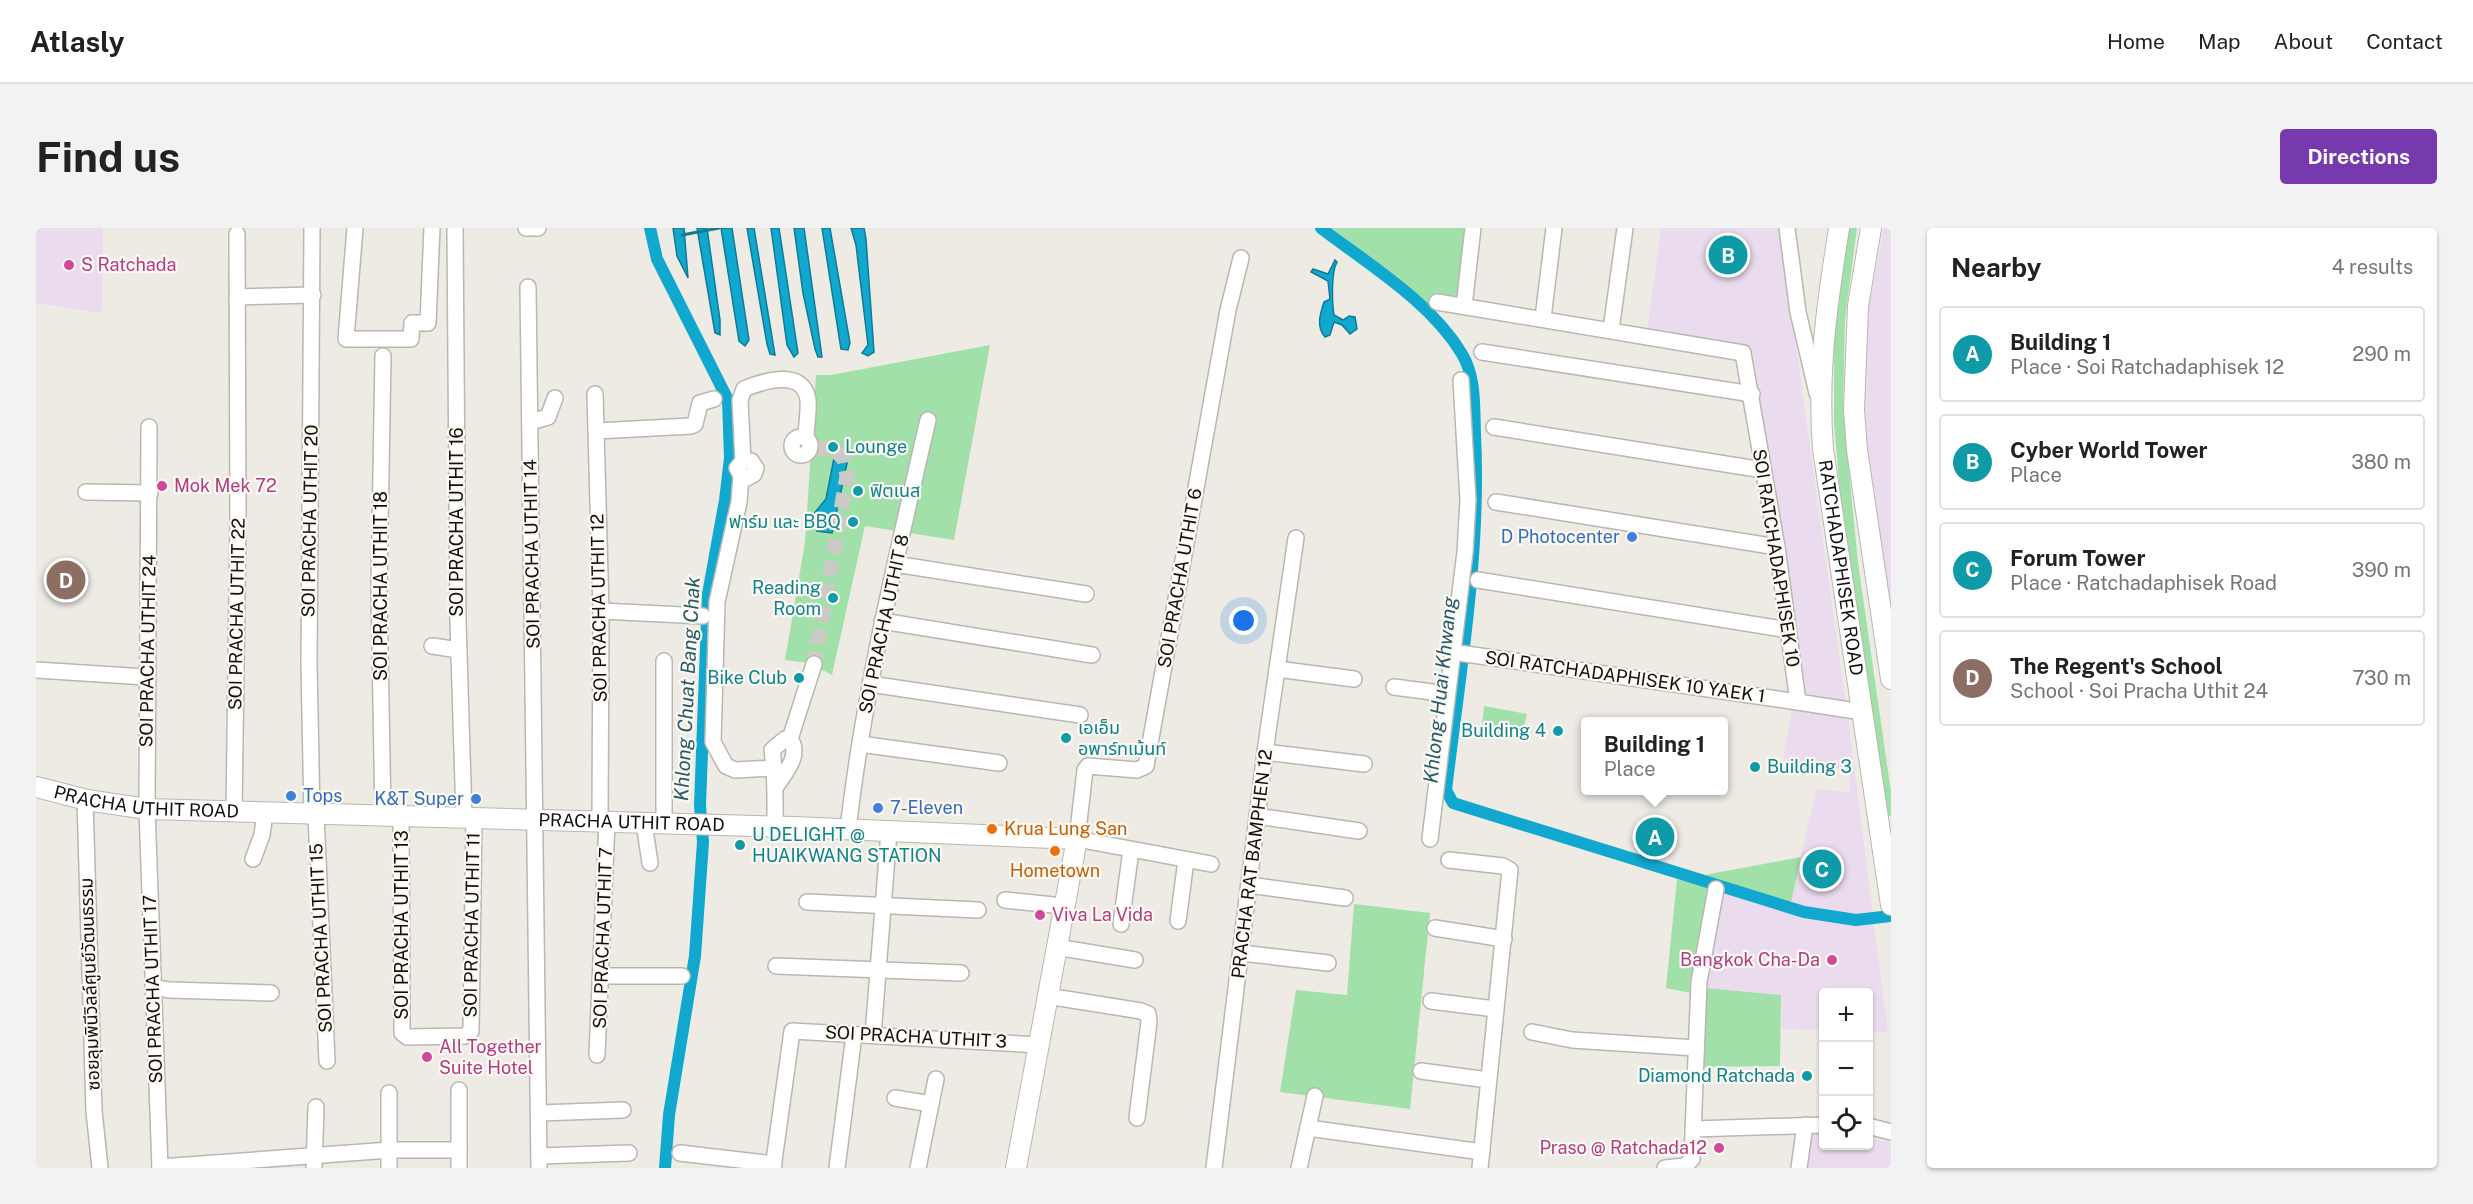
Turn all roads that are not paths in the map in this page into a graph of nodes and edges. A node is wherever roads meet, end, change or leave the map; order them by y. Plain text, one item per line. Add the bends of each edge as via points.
1 (312, 228) edge
2 (355, 228) edge
3 (432, 228) edge
4 (455, 228) edge
5 (526, 228) edge
6 (538, 228) edge
7 (1473, 228) edge
8 (1554, 228) edge
9 (1625, 228) edge
10 (1787, 228) edge
11 (1839, 228) edge
12 (1871, 228) edge
13 (237, 234) dead end
14 (1241, 258) dead end
15 (528, 287) dead end
16 (313, 295) junction
17 (237, 297) junction
18 (1437, 302) dead end
19 (1464, 306) junction
20 (1544, 318) junction
21 (1611, 330) junction
22 (1482, 352) dead end
23 (383, 356) dead end
24 (1461, 380) dead end
25 (596, 394) dead end
26 (1752, 394) junction
27 (555, 398) dead end
28 (714, 399) dead end
29 (1819, 399) junction
30 (928, 420) dead end
31 (530, 422) junction
32 (149, 427) dead end
33 (1494, 427) dead end
34 (596, 431) junction
35 (810, 444) dead end
36 (1763, 470) junction
37 (86, 492) dead end
38 (150, 493) junction
39 (1496, 502) dead end
40 (1296, 538) dead end
41 (1777, 547) junction
42 (895, 564) junction
43 (1478, 580) dead end
44 (1086, 594) dead end
45 (601, 611) junction
46 (703, 616) dead end
47 (882, 621) junction
48 (1788, 630) junction
49 (432, 646) dead end
50 (459, 650) junction
51 (1458, 653) junction
52 (1092, 655) dead end
53 (664, 661) dead end
54 (814, 664) tunnel mouth
55 (1277, 669) junction
56 (36, 670) edge
57 (147, 677) junction
58 (1354, 679) dead end
59 (1891, 679) edge
60 (870, 684) junction
61 (1394, 687) dead end
62 (1447, 694) junction
63 (1798, 702) junction
64 (1862, 712) junction
65 (1080, 715) dead end
66 (790, 739) junction
67 (861, 744) junction
68 (1265, 752) junction
69 (999, 763) dead end
70 (1364, 764) dead end
71 (774, 768) junction
72 (36, 787) edge
73 (775, 788) junction
74 (85, 800) junction
75 (147, 809) junction
76 (234, 813) junction
77 (265, 813) junction
78 (314, 814) junction
79 (1257, 816) junction
80 (392, 817) junction
81 (469, 818) junction
82 (536, 820) junction
83 (604, 821) junction
84 (654, 823) junction
85 (775, 827) junction
86 (849, 829) junction
87 (889, 831) junction
88 (1359, 831) dead end
89 (1077, 839) junction
90 (1430, 839) dead end
91 (1131, 850) junction
92 (253, 859) dead end
93 (1186, 860) junction
94 (1449, 860) dead end
95 (650, 863) dead end
96 (1211, 864) dead end
97 (1249, 885) junction
98 (1716, 890) dead end
99 (1346, 898) dead end
100 (1005, 900) dead end
101 (807, 902) dead end
102 (883, 905) junction
103 (1891, 905) edge
104 (1063, 906) junction
105 (978, 910) dead end
106 (1178, 921) dead end
107 (1121, 924) dead end
108 (1435, 928) dead end
109 (1504, 939) junction
110 (1056, 947) junction
111 (1241, 953) junction
112 (1135, 960) dead end
113 (1328, 963) dead end
114 (776, 966) dead end
115 (877, 971) junction
116 (961, 973) dead end
117 (602, 976) junction
118 (682, 976) dead end
119 (153, 987) junction
120 (271, 993) dead end
121 (1047, 996) junction
122 (1431, 1001) dead end
123 (1495, 1009) junction
124 (471, 1031) joint
125 (1533, 1032) dead end
126 (854, 1035) junction
127 (873, 1035) junction
128 (1039, 1045) junction
129 (1696, 1048) junction
130 (597, 1055) dead end
131 (327, 1061) dead end
132 (1421, 1071) dead end
133 (936, 1079) dead end
134 (1488, 1080) junction
135 (459, 1090) dead end
136 (389, 1093) dead end
137 (1315, 1095) dead end
138 (895, 1098) dead end
139 (931, 1104) junction
140 (316, 1107) dead end
141 (623, 1110) dead end
142 (540, 1113) junction
143 (1137, 1118) dead end
144 (1805, 1125) junction
145 (1819, 1125) edge
146 (1873, 1127) edge
147 (1308, 1128) junction
148 (1693, 1129) junction
149 (1891, 1132) edge
150 (390, 1150) junction
151 (459, 1150) junction
152 (1482, 1152) junction
153 (629, 1153) dead end
154 (680, 1153) dead end
155 (314, 1162) edge
156 (539, 1162) edge
157 (773, 1166) edge
158 (160, 1167) edge
159 (100, 1168) edge
160 (389, 1168) edge
161 (459, 1168) edge
162 (837, 1168) edge
163 (918, 1168) edge
164 (1016, 1168) edge
165 (1214, 1168) edge
166 (1299, 1168) edge
167 (1480, 1168) edge
168 (1665, 1168) edge
169 (1799, 1168) edge

1 - 16 street, SOI PRACHA UTHIT 20
2 - 3 street via 346,339 411,339 412,323 428,323
4 - 50 street, SOI PRACHA UTHIT 16
5 - 6 street
7 - 19 street
8 - 20 street
9 - 21 street
10 - 29 street via 1798,312
11 - 29 main road, RATCHADAPHISEK ROAD via 1827,303
12 - 59 main road, RATCHADAPHISEK ROAD via 1858,306 1854,410
13 - 17 street, SOI PRACHA UTHIT 22
14 - 89 street, SOI PRACHA UTHIT 6 via 1228,310 1146,766 1137,770 1088,766
15 - 31 street, SOI PRACHA UTHIT 14
16 - 17 street
16 - 78 street, SOI PRACHA UTHIT 20 via 309,664
17 - 76 street, SOI PRACHA UTHIT 22
18 - 19 street
19 - 20 street
20 - 21 street
21 - 26 street, SOI RATCHADAPHISEK 10 via 1740,351
22 - 26 street
23 - 80 street, SOI PRACHA UTHIT 18 via 379,589
24 - 51 street via 1468,495
25 - 34 street, SOI PRACHA UTHIT 12
26 - 36 street, SOI RATCHADAPHISEK 10
27 - 31 street via 548,417
28 - 34 street via 700,403 691,426
29 - 64 main road, RATCHADAPHISEK ROAD via 1822,449
30 - 42 street, SOI PRACHA UTHIT 8
31 - 82 street, SOI PRACHA UTHIT 14
32 - 38 street, SOI PRACHA UTHIT 24
33 - 36 street
34 - 45 street, SOI PRACHA UTHIT 12
35 - 71 street via 808,398 801,384 789,378 744,389 740,400 739,502 717,602 713,742 726,766 735,770
36 - 41 street, SOI RATCHADAPHISEK 10
37 - 38 street
38 - 57 street, SOI PRACHA UTHIT 24
39 - 41 street
40 - 55 street, PRACHA RAT BAMPHEN 12
41 - 48 street, SOI RATCHADAPHISEK 10
42 - 44 street
42 - 47 street, SOI PRACHA UTHIT 8
43 - 48 street
45 - 46 street
45 - 83 street, SOI PRACHA UTHIT 12
47 - 52 street
47 - 60 street, SOI PRACHA UTHIT 8
48 - 63 street, SOI RATCHADAPHISEK 10
49 - 50 street
50 - 81 street, SOI PRACHA UTHIT 16
51 - 62 street
51 - 63 street, SOI RATCHADAPHISEK 10 YAEK 1
53 - 84 street
54 - 66 street
55 - 58 street
55 - 68 street, PRACHA RAT BAMPHEN 12
56 - 57 street
57 - 75 street, SOI PRACHA UTHIT 24
60 - 65 street
60 - 67 street, SOI PRACHA UTHIT 8
61 - 62 street
62 - 90 street
63 - 64 street
64 - 103 main road, RATCHADAPHISEK ROAD
66 - 71 street via 772,750
66 - 73 street via 795,754
67 - 69 street
67 - 86 street, SOI PRACHA UTHIT 8
68 - 70 street
68 - 79 street, PRACHA RAT BAMPHEN 12
71 - 73 street
72 - 74 main road, PRACHA UTHIT ROAD
73 - 85 street
74 - 75 main road, PRACHA UTHIT ROAD
74 - 159 street, ซอยลุมพินีวิลล์ศูนย์วัฒนธรรม via 94,1111
75 - 76 main road, PRACHA UTHIT ROAD
75 - 119 street, SOI PRACHA UTHIT 17
76 - 77 main road, PRACHA UTHIT ROAD
77 - 78 main road, PRACHA UTHIT ROAD
77 - 92 street
78 - 80 main road, PRACHA UTHIT ROAD
78 - 131 street, SOI PRACHA UTHIT 15
79 - 88 street
79 - 97 street, PRACHA RAT BAMPHEN 12
80 - 81 main road, PRACHA UTHIT ROAD
80 - 124 street, SOI PRACHA UTHIT 13 via 402,1033 465,1036
81 - 82 main road, PRACHA UTHIT ROAD
81 - 124 street, SOI PRACHA UTHIT 11
82 - 83 main road, PRACHA UTHIT ROAD
82 - 142 street, SOI PRACHA UTHIT 14
83 - 84 main road, PRACHA UTHIT ROAD
83 - 117 street, SOI PRACHA UTHIT 7
84 - 85 main road, PRACHA UTHIT ROAD
84 - 95 street
85 - 86 main road, PRACHA UTHIT ROAD
86 - 87 main road, PRACHA UTHIT ROAD
87 - 89 main road, PRACHA UTHIT ROAD
87 - 102 street
89 - 91 street
89 - 104 main road
91 - 93 street
91 - 107 street
93 - 96 street
93 - 106 street
94 - 109 street via 1510,870
97 - 99 street
97 - 111 street, PRACHA RAT BAMPHEN 12
98 - 129 street via 1699,982
100 - 104 street
101 - 102 street
102 - 105 street
102 - 115 street
104 - 110 main road
108 - 109 street
109 - 123 street
110 - 112 street
110 - 121 main road
111 - 113 street
111 - 165 street, PRACHA RAT BAMPHEN 12
114 - 115 street
115 - 116 street
115 - 127 street
117 - 118 street
117 - 130 street, SOI PRACHA UTHIT 7
119 - 120 street
119 - 158 street, SOI PRACHA UTHIT 17
121 - 128 main road
121 - 143 street via 1148,1014
122 - 123 street
123 - 134 street
125 - 129 street via 1572,1040
126 - 127 street, SOI PRACHA UTHIT 3
126 - 157 street, SOI PRACHA UTHIT 3 via 792,1031
126 - 162 street
127 - 128 street, SOI PRACHA UTHIT 3
128 - 164 main road
129 - 148 street
132 - 134 street
133 - 139 street
134 - 152 street
135 - 151 street
136 - 150 street
137 - 147 street
138 - 139 street
139 - 163 street
140 - 155 street
141 - 142 street
142 - 156 street, SOI PRACHA UTHIT 14
144 - 145 street
144 - 148 street
144 - 169 street
146 - 149 street
147 - 152 street
147 - 166 street
148 - 168 street via 1690,1164
150 - 151 street
150 - 155 street
150 - 160 street
151 - 161 street
152 - 167 street
153 - 156 street
154 - 157 street
155 - 158 street

